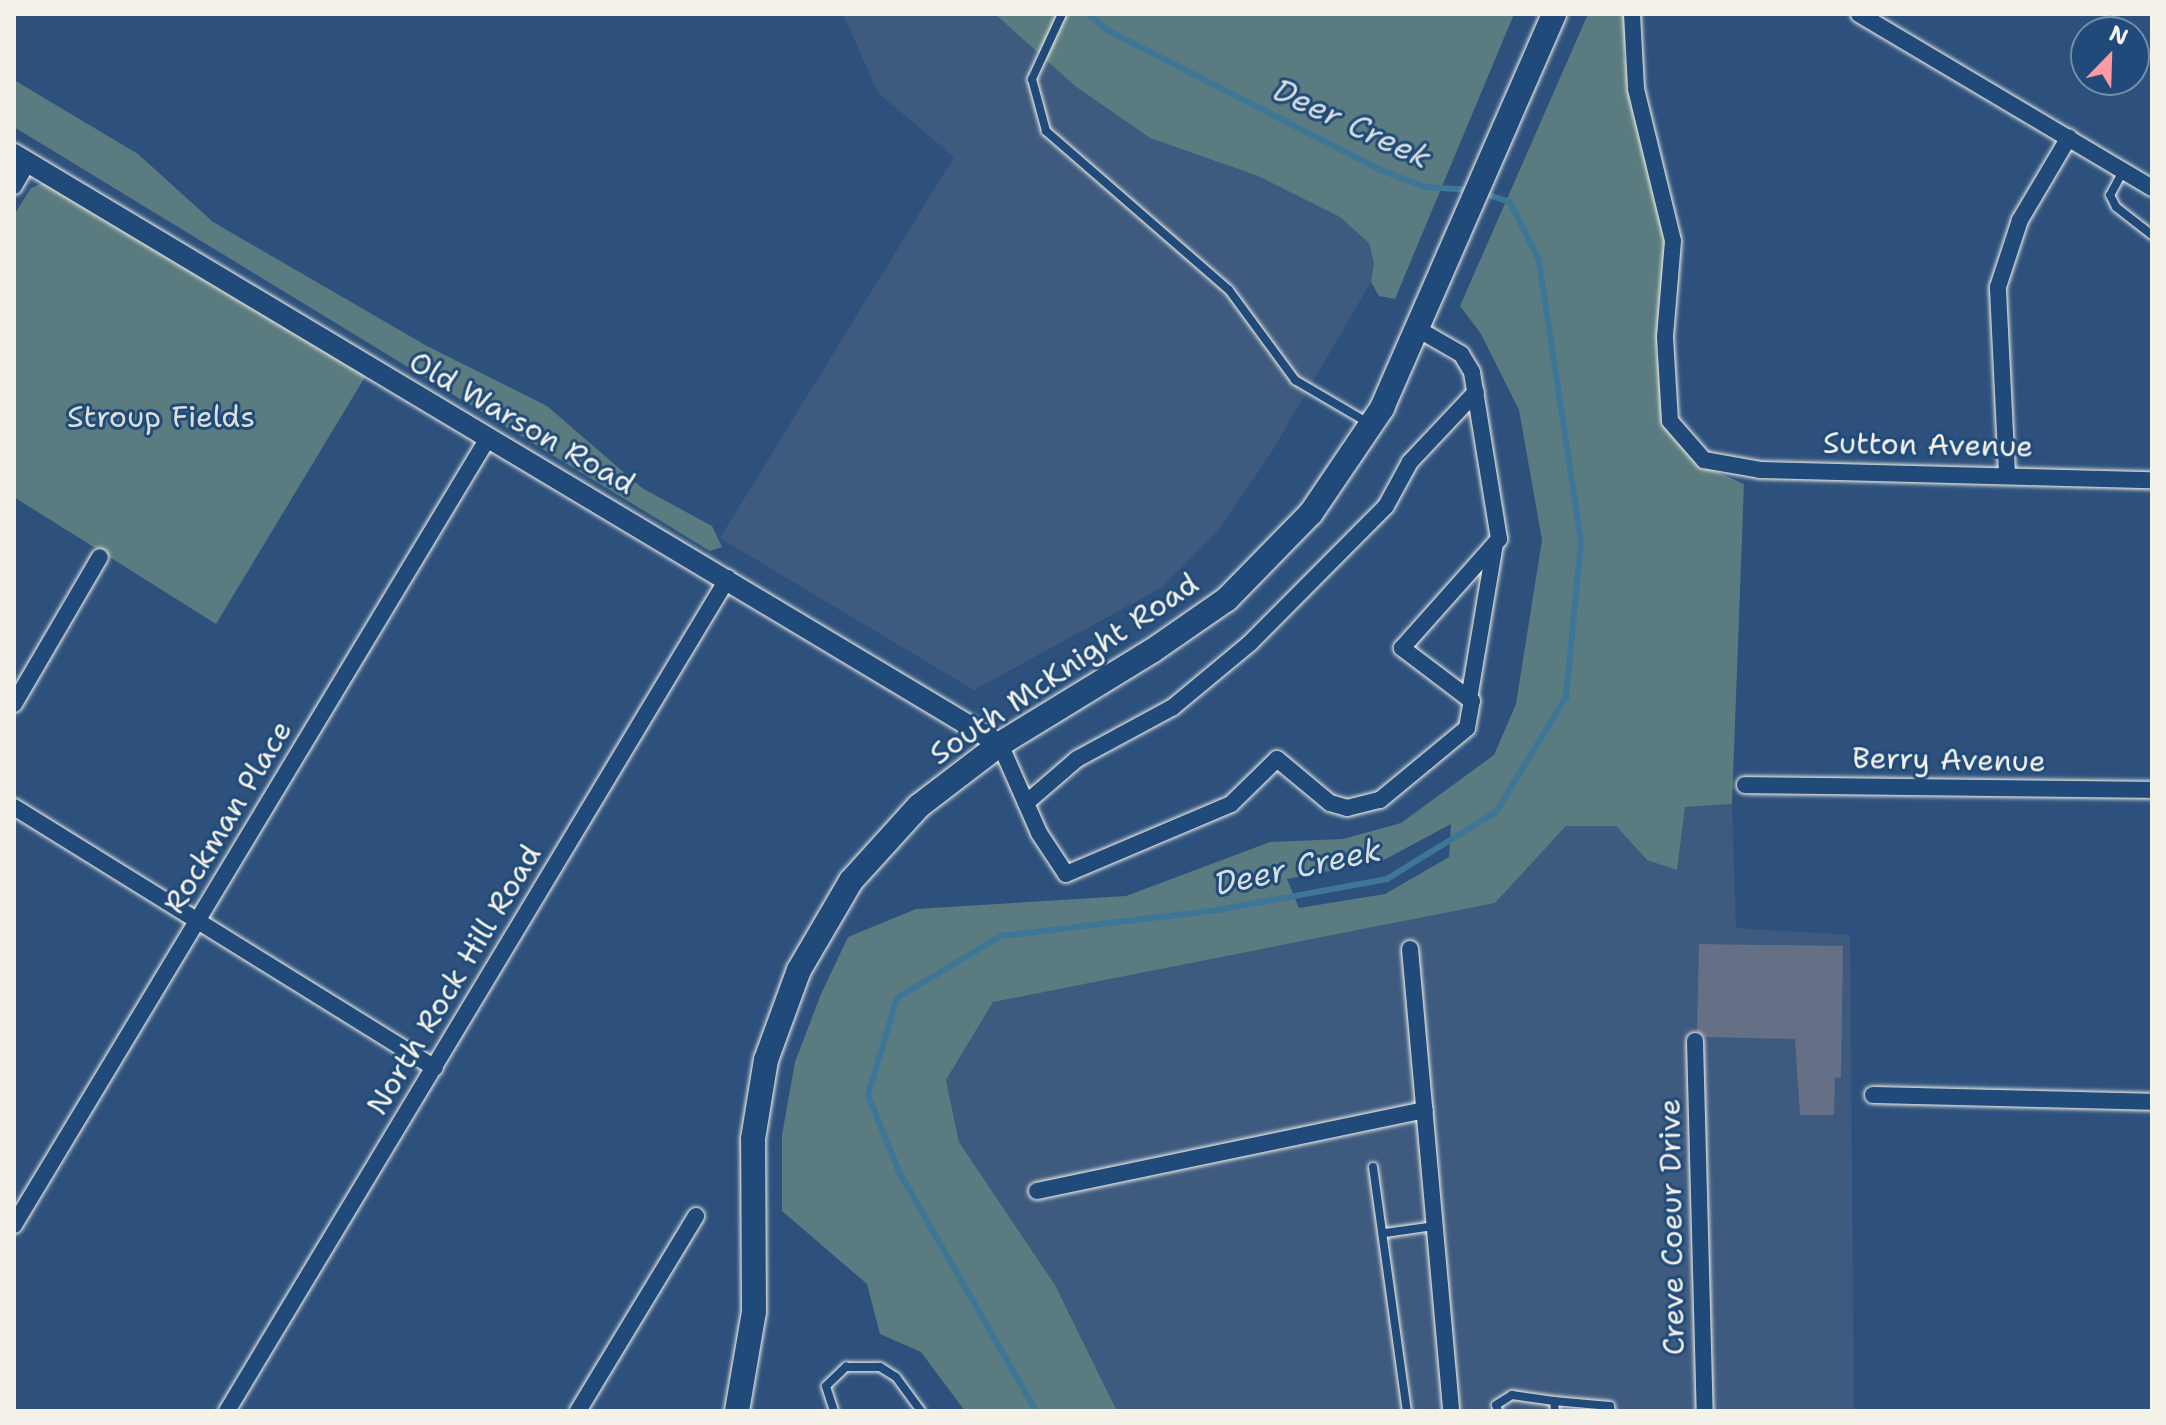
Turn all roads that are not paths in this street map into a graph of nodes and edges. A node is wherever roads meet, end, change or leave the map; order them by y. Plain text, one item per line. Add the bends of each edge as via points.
1 (1062, 14) edge
2 (1554, 14) edge
3 (1632, 14) edge
4 (1859, 14) edge
5 (2069, 137) junction
6 (21, 158) edge
7 (2123, 170) junction
8 (14, 186) edge
9 (2152, 188) edge
10 (2152, 235) edge
11 (1416, 328) junction
12 (1476, 392) junction
13 (1371, 424) junction
14 (488, 438) junction
15 (2007, 474) junction
16 (2152, 480) edge
17 (1496, 542) junction
18 (100, 557) dead end
19 (728, 578) junction
20 (1469, 699) junction
21 (14, 704) edge
22 (1000, 744) junction
23 (1745, 785) dead end
24 (2152, 790) edge
25 (1026, 803) junction
26 (14, 807) edge
27 (199, 919) junction
28 (1410, 949) dead end
29 (1695, 1041) dead end
30 (435, 1068) junction
31 (1873, 1095) dead end
32 (2152, 1102) edge
33 (1425, 1110) junction
34 (1373, 1167) dead end
35 (1037, 1191) dead end
36 (696, 1216) dead end
37 (14, 1225) edge
38 (1435, 1226) junction
39 (1385, 1233) junction
40 (1554, 1401) junction
41 (227, 1411) edge
42 (578, 1411) edge
43 (737, 1411) edge
44 (834, 1411) edge
45 (921, 1411) edge
46 (1407, 1411) edge
47 (1451, 1411) edge
48 (1498, 1411) edge
49 (1555, 1411) edge
50 (1611, 1411) edge
51 (1705, 1411) edge

1 - 13 lane via 1032,79 1046,131 1229,290 1295,380
2 - 11 main road, South McKnight Road
3 - 15 street, Sutton Avenue via 1636,89 1673,241 1665,337 1670,421 1704,460 1760,470
4 - 5 street
5 - 7 street
5 - 15 street via 2020,220 1998,287
6 - 8 street
6 - 14 street, Old Warson Road
7 - 9 street
7 - 10 lane via 2110,195 2116,207
11 - 12 street via 1461,354
11 - 13 main road, South McKnight Road
12 - 17 street
12 - 25 street via 1410,462 1386,506 1250,643 1173,707 1077,759
13 - 22 main road, South McKnight Road via 1311,513 1227,599
14 - 19 street, Old Warson Road
14 - 27 street, Rockman Place
15 - 16 street, Sutton Avenue
17 - 20 street
17 - 20 street via 1402,648
18 - 21 street
19 - 22 street, Old Warson Road
19 - 30 street, North Rock Hill Road
20 - 25 street via 1467,728 1380,800 1347,808 1330,803 1277,759 1231,804 1066,874
22 - 25 street
22 - 43 main road, South McKnight Road via 919,806 851,881 799,970 766,1060 753,1139 754,1312
23 - 24 street, Berry Avenue
26 - 27 street
27 - 30 street
27 - 37 street, Rockman Place
28 - 33 street
29 - 51 street, Creve Coeur Drive
30 - 41 street, North Rock Hill Road
31 - 32 street
33 - 35 street
33 - 38 street
34 - 39 lane
36 - 42 street
38 - 39 lane
38 - 47 street
39 - 46 lane
40 - 48 lane via 1512,1395 1496,1405
40 - 49 lane
40 - 50 lane via 1610,1406
44 - 45 lane via 826,1386 846,1367 880,1367 896,1377

